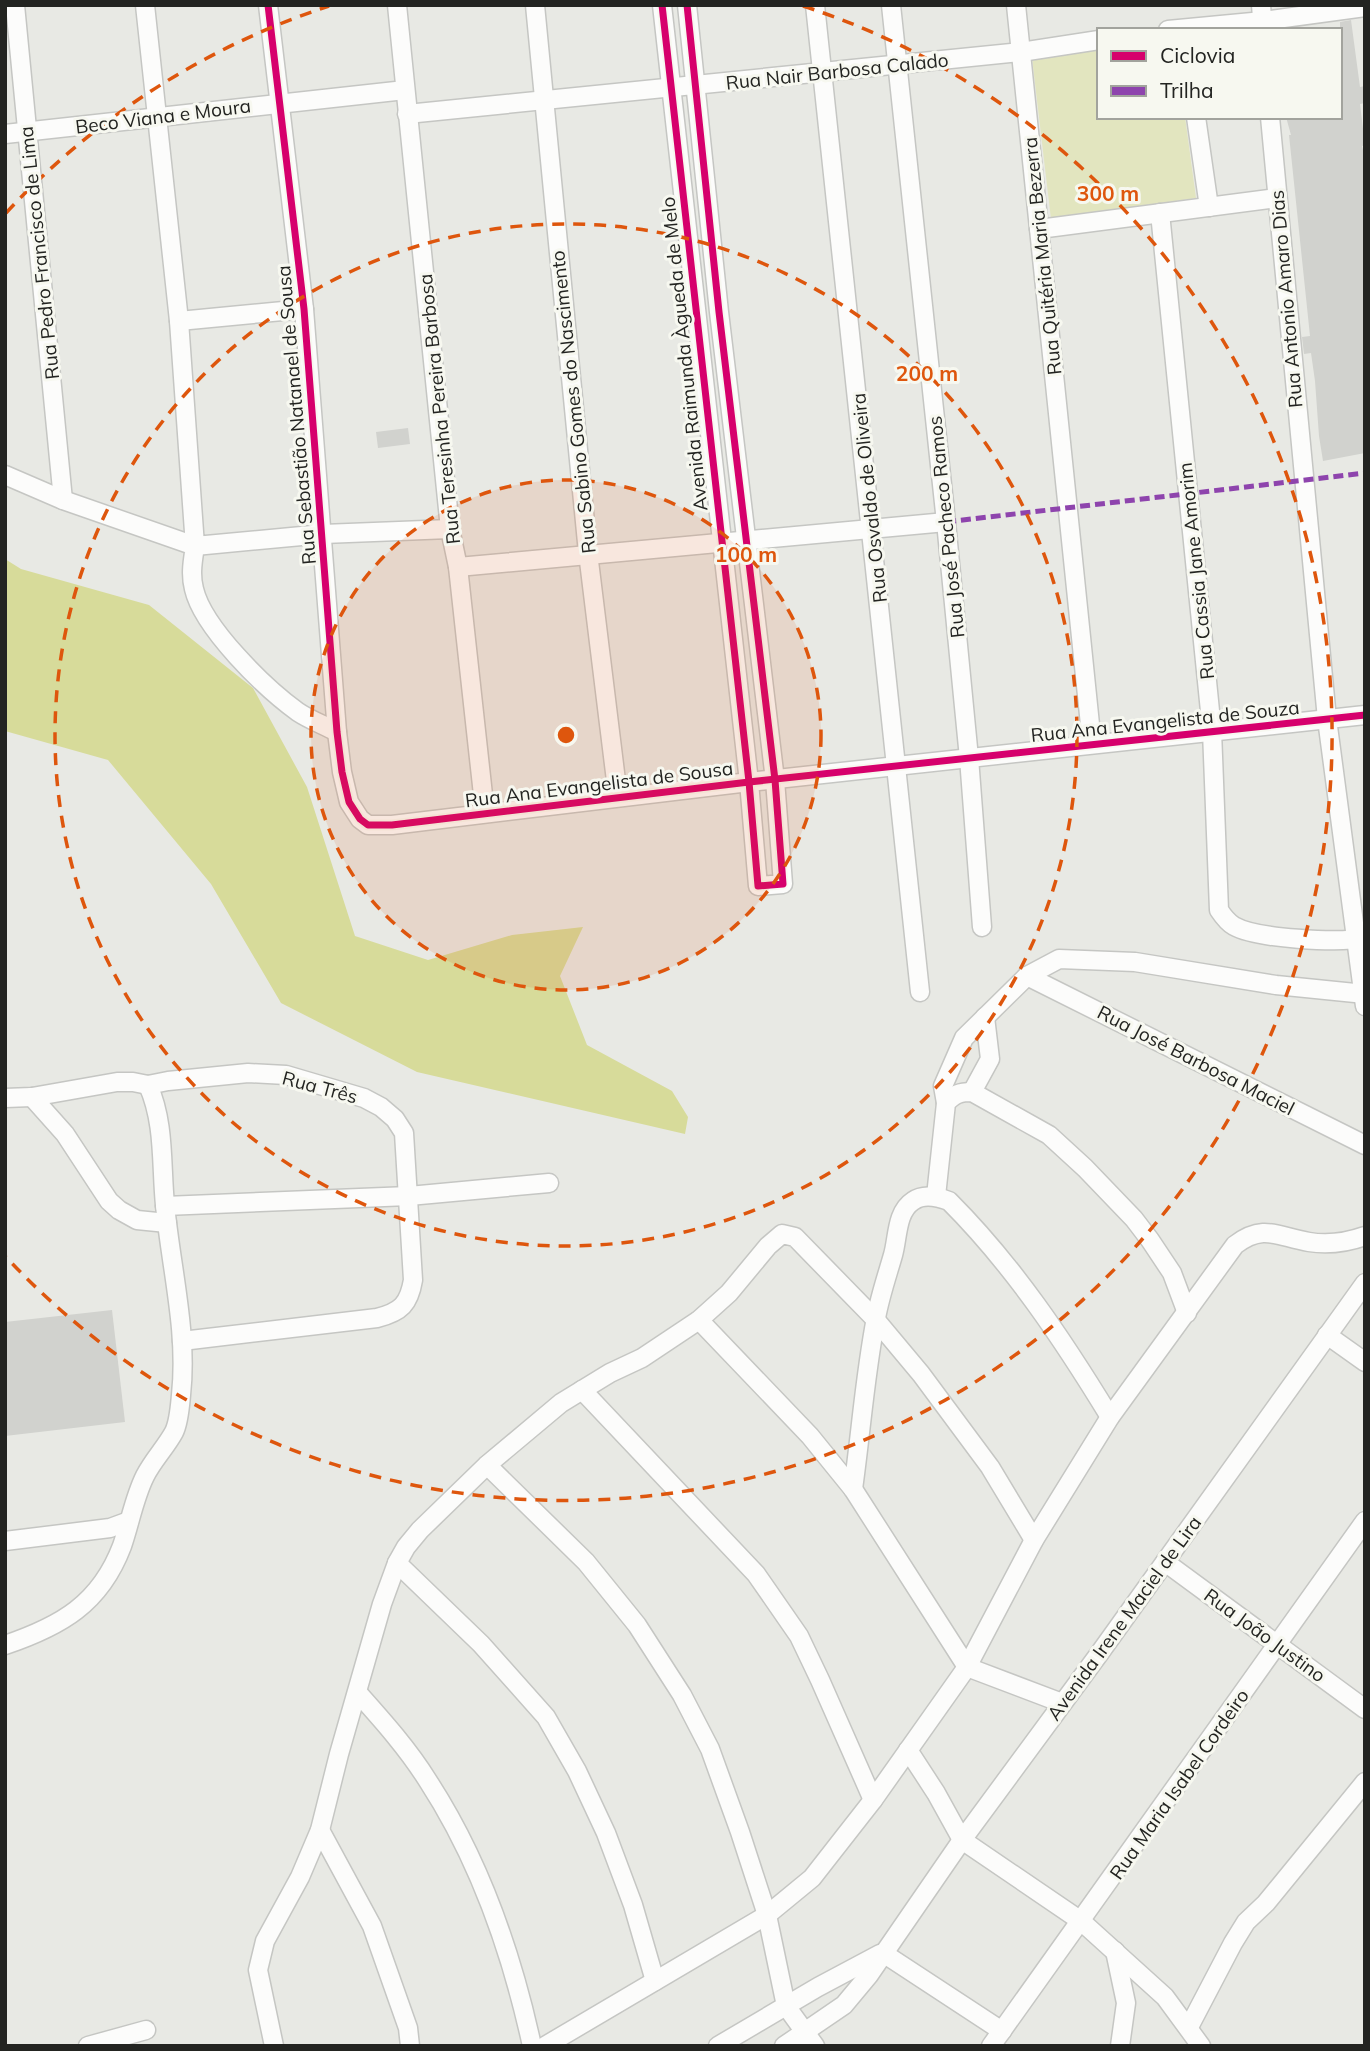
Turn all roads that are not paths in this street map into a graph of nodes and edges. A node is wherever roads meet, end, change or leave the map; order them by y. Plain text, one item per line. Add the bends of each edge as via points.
1 (15, 5) edge
2 (145, 5) edge
3 (268, 5) edge
4 (397, 5) edge
5 (535, 5) edge
6 (662, 5) edge
7 (687, 5) edge
8 (815, 5) edge
9 (891, 5) edge
10 (1016, 5) edge
11 (1365, 7) edge
12 (1262, 19) edge
13 (1186, 28) edge
14 (1097, 40) edge
15 (1021, 52) junction
16 (898, 64) junction
17 (822, 72) junction
18 (695, 85) junction
19 (670, 87) junction
20 (405, 90) junction
21 (544, 100) junction
22 (280, 103) junction
23 (407, 114) junction
24 (156, 118) junction
25 (1196, 119) edge
26 (1270, 119) edge
27 (27, 132) junction
28 (5, 134) edge
29 (1277, 198) junction
30 (1209, 207) junction
31 (1160, 213) junction
32 (1039, 229) junction
33 (304, 309) junction
34 (719, 312) junction
35 (695, 316) junction
36 (179, 321) junction
37 (5, 475) edge
38 (63, 500) junction
39 (946, 522) junction
40 (450, 529) junction
41 (872, 529) junction
42 (323, 534) junction
43 (746, 541) junction
44 (721, 543) junction
45 (195, 546) junction
46 (588, 553) junction
47 (458, 567) junction
48 (1365, 715) edge
49 (1327, 719) junction
50 (337, 732) junction
51 (1212, 732) junction
52 (1092, 744) junction
53 (969, 758) junction
54 (897, 765) junction
55 (775, 780) junction
56 (749, 782) junction
57 (618, 797) junction
58 (485, 813) junction
59 (360, 819) joint
60 (982, 927) dead end
61 (1360, 939) edge
62 (1027, 976) junction
63 (920, 992) dead end
64 (1364, 998) edge
65 (985, 1017) junction
66 (148, 1086) junction
67 (972, 1092) junction
68 (32, 1097) junction
69 (5, 1098) edge
70 (946, 1103) junction
71 (1365, 1144) edge
72 (549, 1183) dead end
73 (409, 1196) junction
74 (936, 1196) junction
75 (166, 1215) junction
76 (1365, 1236) edge
77 (1365, 1283) edge
78 (1187, 1313) junction
79 (875, 1319) junction
80 (699, 1320) junction
81 (1328, 1335) junction
82 (182, 1341) junction
83 (1365, 1362) edge
84 (582, 1390) junction
85 (1110, 1417) junction
86 (486, 1465) junction
87 (853, 1489) junction
88 (129, 1521) junction
89 (1365, 1521) edge
90 (5, 1541) edge
91 (1034, 1541) junction
92 (1165, 1562) junction
93 (397, 1563) junction
94 (5, 1645) edge
95 (1278, 1645) junction
96 (967, 1667) junction
97 (358, 1693) junction
98 (1062, 1703) junction
99 (1365, 1709) edge
100 (908, 1750) junction
101 (1365, 1782) edge
102 (873, 1800) junction
103 (320, 1829) junction
104 (962, 1840) junction
105 (767, 1915) junction
106 (1081, 1921) junction
107 (1115, 1951) junction
108 (883, 1952) junction
109 (655, 1981) junction
110 (786, 2006) junction
111 (1189, 2027) junction
112 (146, 2030) dead end
113 (1002, 2031) junction
114 (810, 2039) edge
115 (88, 2046) edge
116 (274, 2046) edge
117 (410, 2046) edge
118 (532, 2046) edge
119 (545, 2046) edge
120 (718, 2046) edge
121 (784, 2046) edge
122 (992, 2046) edge
123 (1120, 2046) edge
124 (1201, 2046) edge

1 - 27 street, Rua Pedro Francisco de Lima
2 - 24 street
3 - 22 street, Rua Sebastião Natanael de Sousa
4 - 20 street, Rua Teresinha Pereira Barbosa
5 - 21 street, Rua Sabino Gomes do Nascimento
6 - 19 street, Avenida Raimunda Àgueda de Melo
7 - 18 street, Avenida Raimunda Àgueda de Melo
8 - 17 street, Rua Osvaldo de Oliveira
9 - 16 street, Rua José Pacheco Ramos
10 - 15 street, Rua Quitéria Maria Bezerra
11 - 12 street
12 - 13 street
14 - 15 street, Rua Nair Barbosa Calado
15 - 16 street, Rua Nair Barbosa Calado
15 - 32 street, Rua Quitéria Maria Bezerra
16 - 17 street, Rua Nair Barbosa Calado
16 - 39 street, Rua José Pacheco Ramos
17 - 18 street, Rua Nair Barbosa Calado
17 - 41 street, Rua Osvaldo de Oliveira
18 - 19 street, Rua Nair Barbosa Calado
18 - 34 street, Avenida Raimunda Àgueda de Melo
19 - 21 street, Rua Nair Barbosa Calado
19 - 35 street, Avenida Raimunda Àgueda de Melo
20 - 22 street, Beco Viana e Moura
20 - 23 street, Rua Teresinha Pereira Barbosa
21 - 23 street, Rua Nair Barbosa Calado
21 - 46 street, Rua Sabino Gomes do Nascimento
22 - 24 street, Beco Viana e Moura
22 - 33 street, Rua Sebastião Natanael de Sousa
23 - 40 street, Rua Teresinha Pereira Barbosa
24 - 27 street, Beco Viana e Moura
24 - 36 street
25 - 30 street
26 - 29 street, Rua Antonio Amaro Dias
27 - 28 street, Beco Viana e Moura
27 - 38 street, Rua Pedro Francisco de Lima
29 - 30 street
29 - 49 street, Rua Antonio Amaro Dias
30 - 31 street
31 - 32 street
31 - 51 street, Rua Cassia Jane Amorim
32 - 52 street, Rua Quitéria Maria Bezerra
33 - 36 street
33 - 42 street, Rua Sebastião Natanael de Sousa
34 - 35 street
34 - 43 street, Avenida Raimunda Àgueda de Melo
35 - 44 street, Avenida Raimunda Àgueda de Melo
36 - 45 street
37 - 38 street
38 - 45 street
39 - 41 street
39 - 53 street, Rua José Pacheco Ramos
40 - 42 street
40 - 47 street, Rua Teresinha Pereira Barbosa
41 - 43 street
41 - 54 street, Rua Osvaldo de Oliveira
42 - 45 street
42 - 50 street, Rua Sebastião Natanael de Sousa
43 - 44 street
43 - 55 street, Avenida Raimunda Àgueda de Melo
44 - 46 street
44 - 56 street, Avenida Raimunda Àgueda de Melo
45 - 50 street via 191,572 201,609 255,674 299,713
46 - 47 street
46 - 57 street, Rua Sabino Gomes do Nascimento
47 - 58 street, Rua Teresinha Pereira Barbosa
48 - 49 street, Rua Ana Evangelista de Souza
49 - 51 street, Rua Ana Evangelista de Souza
49 - 61 street, Rua Antonio Amaro Dias
50 - 59 street, Rua Sebastião Natanael de Sousa via 349,802
51 - 52 street, Rua Ana Evangelista de Souza
51 - 61 street, Rua Cassia Jane Amorim via 1218,899 1225,919 1244,930 1274,936
52 - 53 street, Rua Ana Evangelista de Souza
53 - 54 street, Rua Ana Evangelista de Sousa
53 - 60 street, Rua José Pacheco Ramos
54 - 55 street, Rua Ana Evangelista de Sousa
54 - 63 street, Rua Osvaldo de Oliveira
55 - 56 street, Rua Ana Evangelista de Sousa
55 - 56 street, Avenida Raimunda Àgueda de Melo via 783,884 758,886
56 - 57 street, Rua Ana Evangelista de Sousa
57 - 58 street, Rua Ana Evangelista de Sousa
58 - 59 street, Rua Ana Evangelista de Sousa via 392,825 368,825
61 - 64 street, Rua Antonio Amaro Dias
62 - 64 street via 1059,960 1135,962
62 - 65 street
62 - 71 street, Rua José Barbosa Maciel
65 - 67 street via 990,1059
65 - 70 street via 964,1038 943,1086
66 - 68 street, Rua Três via 117,1082
66 - 73 street, Rua Três via 248,1073 286,1075 364,1098 395,1119 404,1133
66 - 75 street via 159,1117
67 - 70 street via 961,1092
67 - 78 street via 1049,1135 1085,1168 1150,1240 1172,1273
68 - 69 street, Rua Três
68 - 75 street via 65,1134 119,1210 137,1220
70 - 74 street
72 - 73 street
73 - 75 street
73 - 82 street, Rua Três via 410,1296 391,1315
74 - 79 street via 912,1201 901,1219
74 - 85 street via 949,1201 1013,1272
75 - 82 street
76 - 78 street via 1333,1243 1265,1232 1245,1237 1225,1257
77 - 81 street, Avenida Irene Maciel de Lira
78 - 85 street
79 - 80 street via 795,1237 782,1234
79 - 87 street
79 - 91 street via 990,1467
80 - 84 street
80 - 87 street via 810,1436
81 - 83 street
81 - 92 street, Avenida Irene Maciel de Lira
82 - 88 street via 182,1394 176,1430 145,1476
84 - 86 street
84 - 102 street via 756,1574 799,1636
85 - 91 street
86 - 93 street via 420,1530
86 - 105 street via 586,1562 637,1625 682,1695 710,1749
87 - 96 street
88 - 90 street via 110,1528
88 - 94 street via 107,1577 93,1596 70,1616
89 - 95 street, Rua Maria Isabel Cordeiro
91 - 96 street
92 - 95 street, Rua João Justino
92 - 98 street, Avenida Irene Maciel de Lira
93 - 97 street
93 - 109 street via 481,1644 547,1717 606,1833
95 - 99 street, Rua João Justino
95 - 106 street, Rua Maria Isabel Cordeiro
96 - 98 street
96 - 100 street
97 - 103 street
97 - 118 street via 393,1731 429,1782 463,1844 493,1911 520,1991
98 - 104 street, Avenida Irene Maciel de Lira
100 - 102 street
100 - 104 street
101 - 111 street via 1246,1922
102 - 105 street via 812,1878
103 - 116 street via 265,1941 258,1970
103 - 117 street via 372,1926 408,2028
104 - 106 street
104 - 108 street, Avenida Irene Maciel de Lira
105 - 109 street
105 - 110 street
106 - 107 street
106 - 113 street, Rua Maria Isabel Cordeiro
107 - 111 street via 1165,1997
107 - 123 street via 1126,2003
108 - 110 street
108 - 113 street
108 - 114 street, Avenida Irene Maciel de Lira via 845,2005
109 - 119 street
110 - 114 street
110 - 120 street
111 - 124 street
112 - 115 street
113 - 122 street, Rua Maria Isabel Cordeiro
114 - 121 street, Avenida Irene Maciel de Lira

